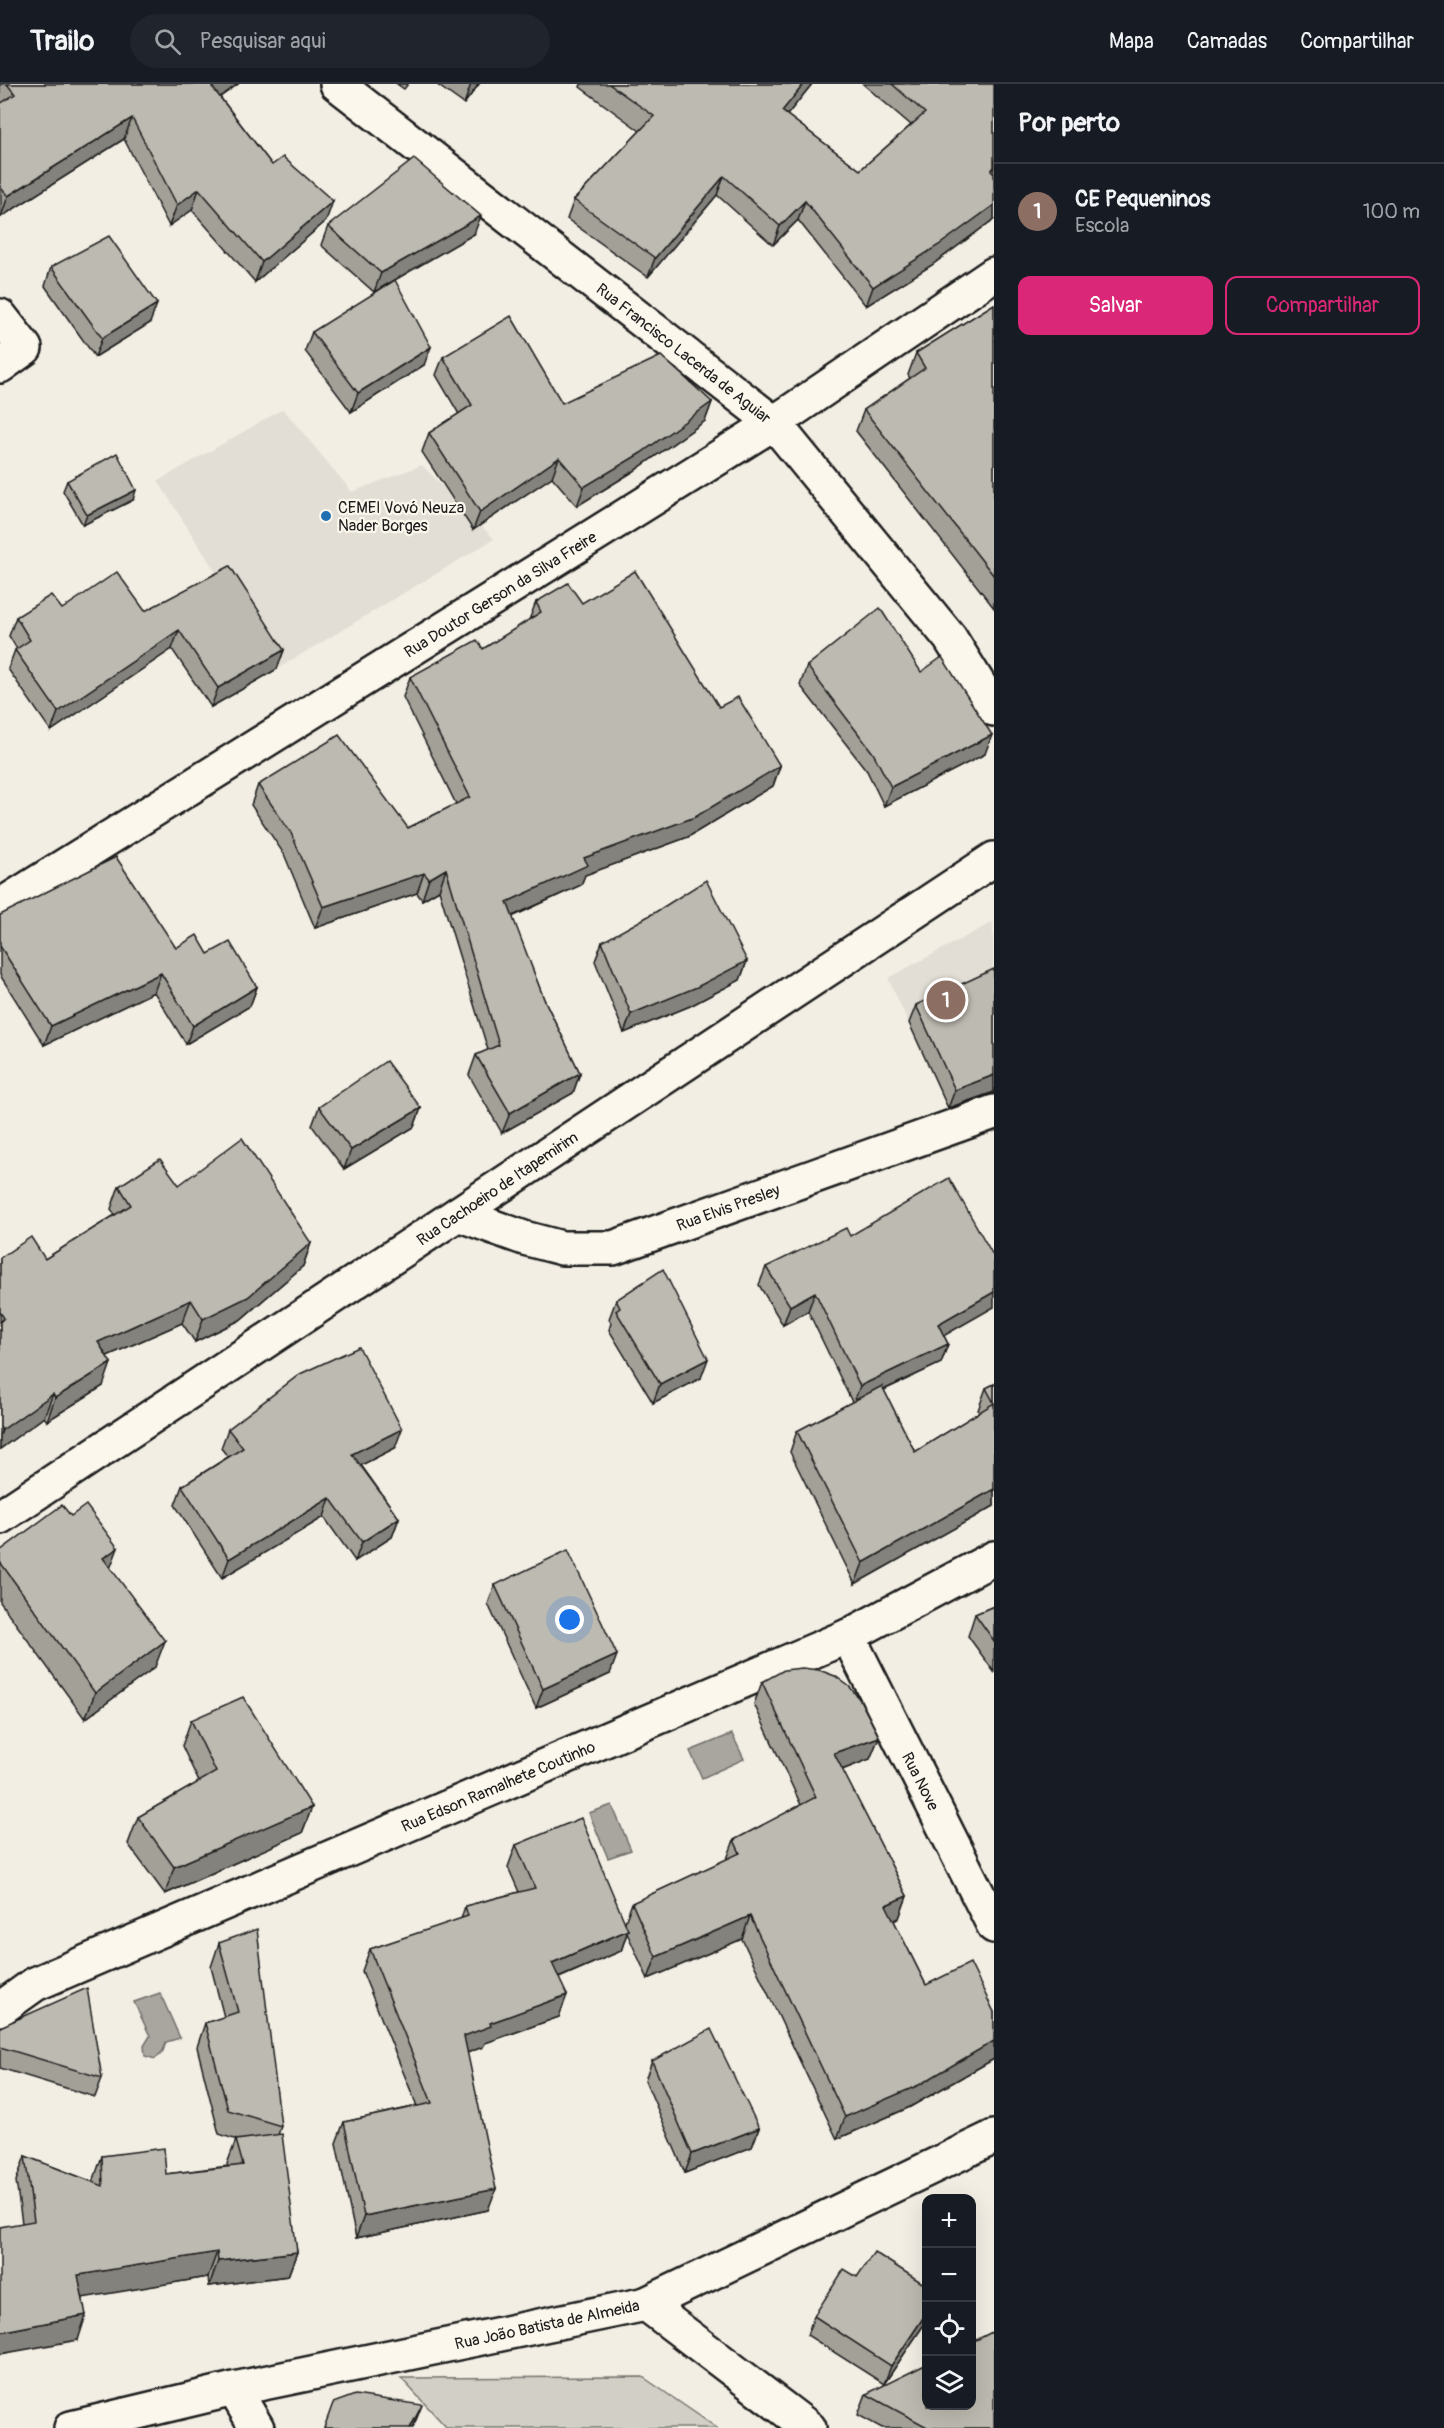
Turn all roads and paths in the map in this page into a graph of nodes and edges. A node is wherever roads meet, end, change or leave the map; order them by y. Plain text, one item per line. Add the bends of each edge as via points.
1 (337, 84) edge
2 (994, 274) edge
3 (0, 316) edge
4 (12, 357) edge
5 (774, 423) junction
6 (994, 709) edge
7 (994, 859) edge
8 (0, 906) edge
9 (994, 1112) edge
10 (458, 1214) junction
11 (0, 1517) edge
12 (994, 1558) edge
13 (848, 1636) junction
14 (994, 1926) edge
15 (0, 2009) edge
16 (994, 2137) edge
17 (646, 2304) junction
18 (234, 2389) junction
19 (71, 2428) edge
20 (256, 2428) edge
21 (809, 2428) edge

1 - 5 street, Rua Francisco Lacerda de Aguiar
2 - 5 street, Rua Doutor Gerson da Silva Freire
3 - 4 street
5 - 6 street, Rua Francisco Lacerda de Aguiar via 950,638
5 - 8 street, Rua Doutor Gerson da Silva Freire
7 - 10 street, Rua Cachoeiro de Itapemirim
9 - 10 street, Rua Elvis Presley via 613,1248 562,1248
10 - 11 street, Rua Cachoeiro de Itapemirim
12 - 13 street, Rua Edson Ramalhete Coutinho
13 - 14 street, Rua Nove
13 - 15 street, Rua Edson Ramalhete Coutinho via 35,1984
16 - 17 street, Rua João Batista de Almeida
17 - 18 street, Rua João Batista de Almeida
17 - 21 street
18 - 19 street, Rua João Batista de Almeida
18 - 20 street

